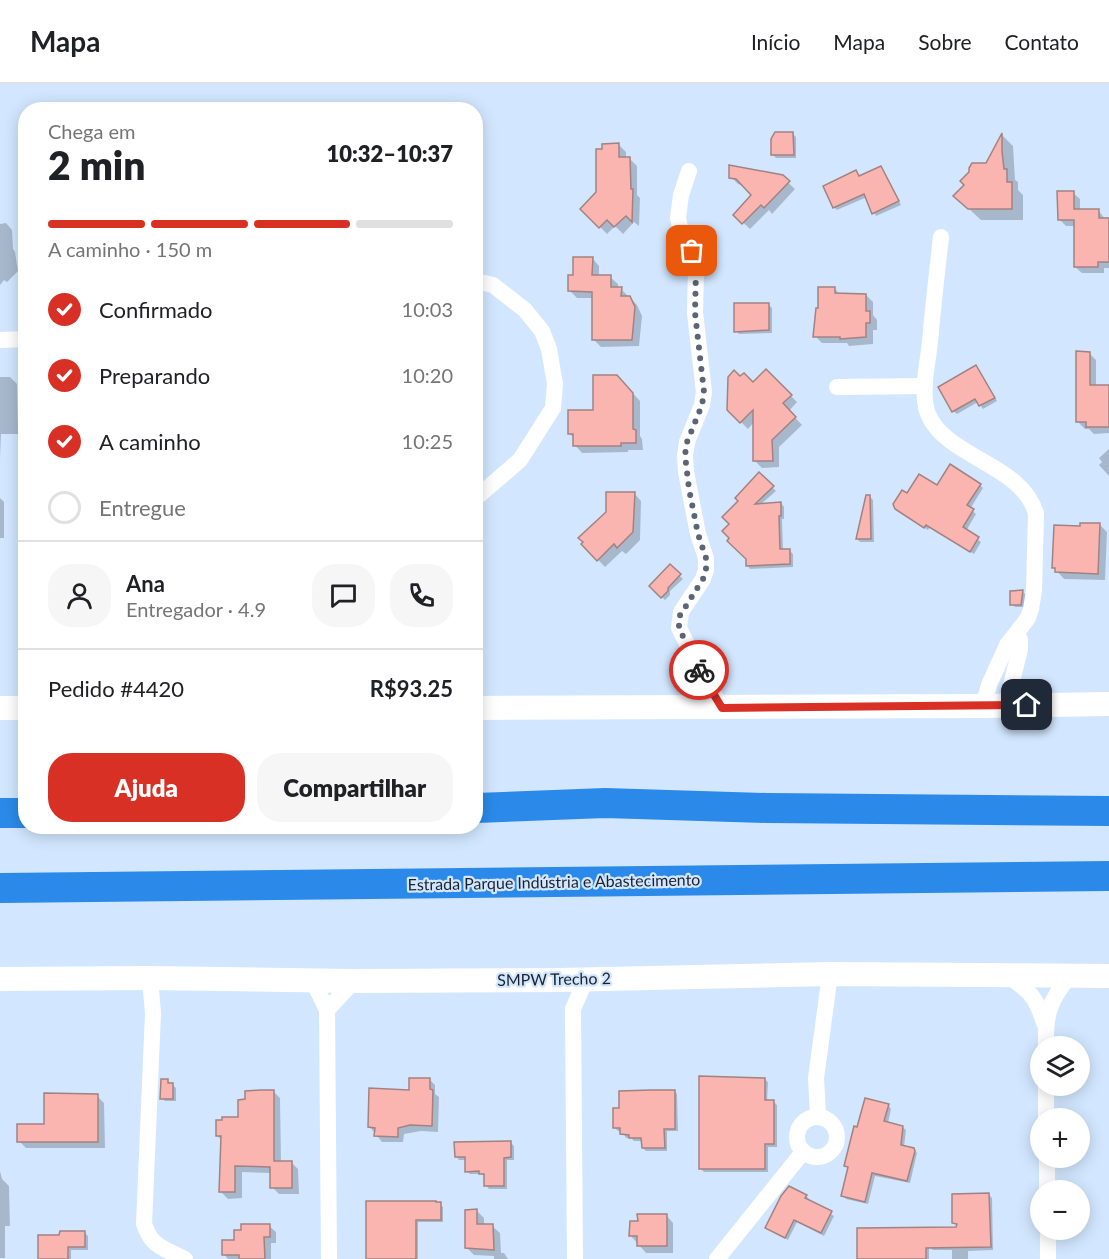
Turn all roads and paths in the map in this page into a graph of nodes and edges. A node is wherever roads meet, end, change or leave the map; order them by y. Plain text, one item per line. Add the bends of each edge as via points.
1 (689, 171) dead end
2 (941, 237) dead end
3 (483, 283) edge
4 (18, 339) edge
5 (0, 340) edge
6 (925, 386) junction
7 (837, 387) dead end
8 (483, 492) edge
9 (1017, 633) junction
10 (1109, 704) edge
11 (995, 706) junction
12 (0, 708) edge
13 (18, 708) edge
14 (483, 708) edge
15 (722, 708) junction
16 (483, 808) edge
17 (1109, 811) edge
18 (0, 813) edge
19 (18, 813) edge
20 (1109, 876) edge
21 (0, 888) edge
22 (830, 974) junction
23 (1008, 976) junction
24 (1070, 976) junction
25 (1109, 976) edge
26 (150, 978) junction
27 (0, 979) edge
28 (312, 979) junction
29 (586, 979) junction
30 (560, 980) junction
31 (354, 981) junction
32 (573, 1009) junction
33 (327, 1010) junction
34 (1045, 1036) edge
35 (1046, 1036) edge
36 (818, 1116) junction
37 (803, 1152) junction
38 (1048, 1240) edge
39 (185, 1259) edge
40 (329, 1259) edge
41 (575, 1259) edge
42 (717, 1259) edge
43 (1048, 1259) edge

1 - 15 street via 678,218 696,270 695,313 704,392 685,455 698,534 706,558 703,579 681,612 679,628
2 - 6 street
3 - 8 street via 493,285 525,310 542,332 555,384 553,408 520,460
4 - 5 street
6 - 7 street
6 - 9 street via 927,411 940,433 1016,484 1033,504 1034,591 1028,618
9 - 11 street via 1020,649
9 - 11 street via 1007,645 989,685
10 - 11 street
11 - 15 street
12 - 13 street
14 - 15 street
16 - 17 highway via 605,803
18 - 19 highway
20 - 21 highway, Estrada Parque Indústria e Abastecimento
22 - 23 street, SMPW Trecho 2
22 - 29 street, SMPW Trecho 2
22 - 36 street via 816,1078
23 - 24 street, SMPW Trecho 2
23 - 34 street via 1026,988 1038,1003
24 - 25 street, SMPW Trecho 2
24 - 35 street via 1049,1008
26 - 27 street, SMPW Trecho 2
26 - 28 street, SMPW Trecho 2
26 - 39 street via 153,1013 144,1224 148,1236 159,1247
28 - 31 street, SMPW Trecho 2
28 - 33 street
29 - 30 street, SMPW Trecho 2
29 - 32 street
30 - 31 street, SMPW Trecho 2
30 - 32 street
31 - 33 street
32 - 41 street
33 - 40 street
36 - 37 street via 804,1120 797,1132 798,1146
36 - 37 street via 835,1127 834,1148 816,1157
37 - 42 street
38 - 43 street

